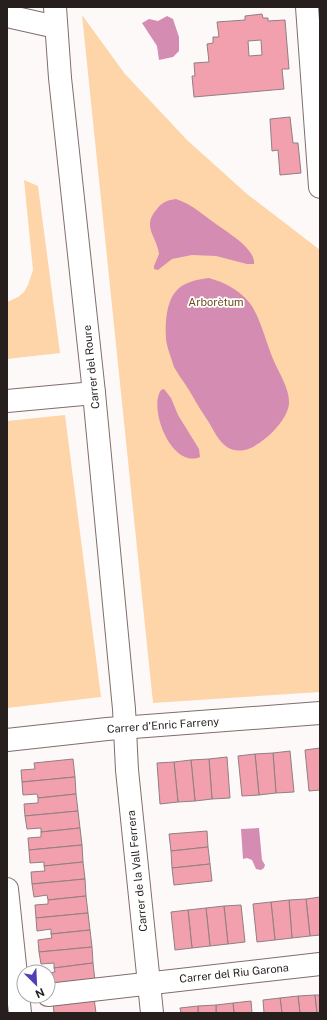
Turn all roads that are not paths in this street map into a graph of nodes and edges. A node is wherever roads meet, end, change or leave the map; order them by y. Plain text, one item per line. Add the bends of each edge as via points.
1 (307, 7) edge
2 (7, 16) edge
3 (56, 17) edge
4 (320, 187) edge
5 (94, 393) junction
6 (7, 401) edge
7 (320, 713) edge
8 (125, 728) junction
9 (7, 740) edge
10 (7, 889) edge
11 (320, 964) edge
12 (148, 983) junction
13 (56, 994) edge
14 (15, 1004) edge
15 (152, 1013) edge

1 - 4 street
2 - 3 street
3 - 5 street, Carrer del Roure via 60,78
5 - 6 street
5 - 8 street, Carrer del Roure
7 - 8 street, Carrer d'Enric Farreny
8 - 9 street, Carrer d'Enric Farreny
8 - 12 street, Carrer de la Vall Ferrera
10 - 14 street
11 - 12 street, Carrer del Riu Garona
12 - 13 street, Carrer del Riu Garona
12 - 15 street, Carrer de la Vall Ferrera

